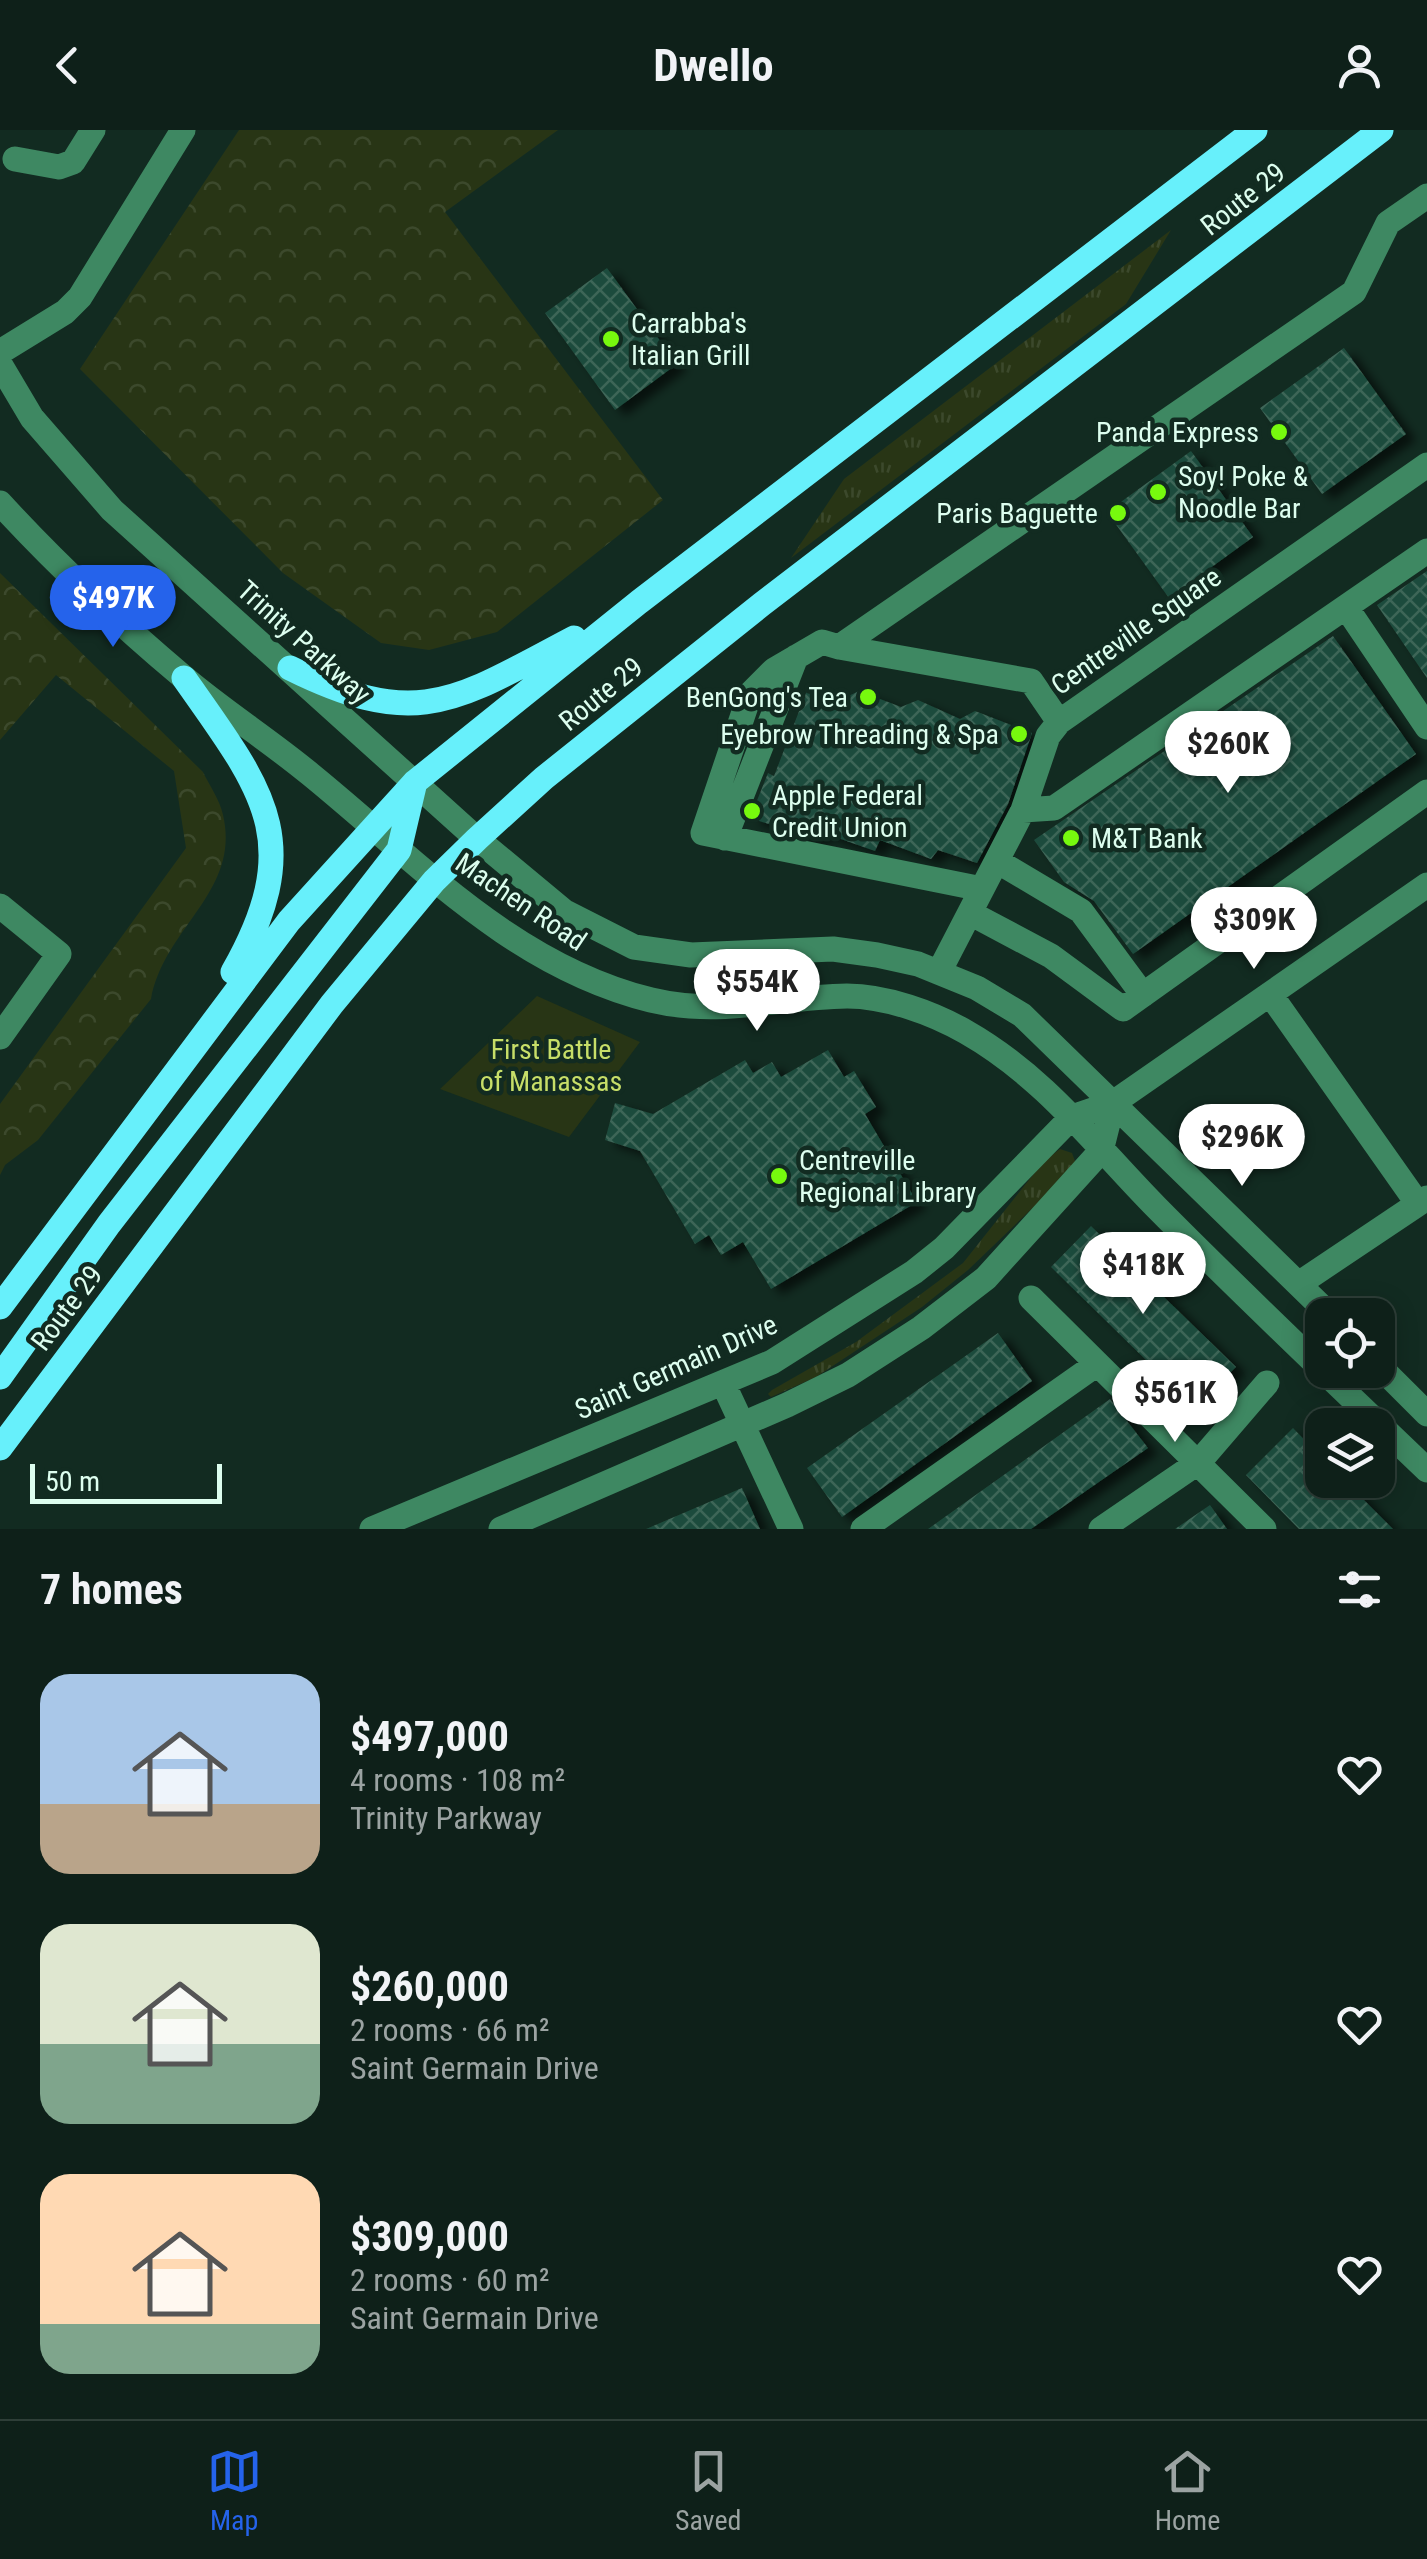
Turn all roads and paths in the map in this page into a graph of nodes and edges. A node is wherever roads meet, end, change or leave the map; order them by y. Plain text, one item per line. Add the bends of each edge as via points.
1 (93, 130) edge
2 (183, 130) edge
3 (1255, 130) edge
4 (1382, 130) edge
5 (16, 158) dead end
6 (1427, 196) edge
7 (0, 352) edge
8 (0, 364) edge
9 (1427, 465) edge
10 (0, 503) edge
11 (1427, 551) edge
12 (639, 602) junction
13 (1346, 607) junction
14 (839, 647) junction
15 (290, 668) junction
16 (184, 678) junction
17 (1058, 722) junction
18 (1427, 726) edge
19 (415, 782) junction
20 (1427, 792) edge
21 (1024, 810) junction
22 (372, 826) junction
23 (477, 839) junction
24 (399, 850) junction
25 (997, 860) junction
26 (434, 882) junction
27 (1427, 885) edge
28 (982, 889) junction
29 (0, 906) edge
30 (970, 913) junction
31 (938, 972) junction
32 (1270, 994) junction
33 (1143, 995) junction
34 (0, 1037) edge
35 (188, 1051) junction
36 (1113, 1103) junction
37 (1072, 1117) junction
38 (1101, 1151) junction
39 (1422, 1201) edge
40 (1300, 1283) junction
41 (1031, 1298) dead end
42 (1314, 1298) edge
43 (0, 1307) edge
44 (1097, 1364) junction
45 (0, 1377) edge
46 (1395, 1381) edge
47 (724, 1383) junction
48 (1267, 1383) dead end
49 (1427, 1414) edge
50 (743, 1424) junction
51 (0, 1448) edge
52 (1199, 1462) junction
53 (1427, 1470) edge
54 (372, 1529) edge
55 (501, 1529) edge
56 (791, 1529) edge
57 (863, 1529) edge
58 (1101, 1529) edge
59 (1264, 1529) edge

1 - 5 street via 72,162 59,167
2 - 7 street via 80,298
3 - 12 main road, Route 29
4 - 23 main road, Route 29 via 762,604
6 - 14 street via 1388,223 1354,292
8 - 15 street, Trinity Parkway via 32,418 112,510
9 - 17 street, Centreville Square
10 - 16 street
11 - 13 street
12 - 15 main road via 476,690 447,699 388,705 342,694
12 - 19 main road, Route 29
13 - 18 street
13 - 21 street via 1054,808
14 - 17 street via 1031,681
14 - 28 street via 822,642 774,670 750,694 703,834
15 - 19 street, Trinity Parkway
16 - 22 street
16 - 35 main road via 260,796 272,856 258,929
17 - 21 street, Centreville Square
19 - 22 main road, Route 29
19 - 23 street, Machen Road
19 - 24 main road
20 - 33 street
21 - 25 street, Centreville Square
22 - 24 street, Machen Road
22 - 35 main road, Route 29
23 - 26 main road, Route 29
23 - 31 street, Machen Road via 565,912 634,947 691,955 833,949
24 - 26 street, Machen Road
24 - 45 main road via 109,1224
25 - 28 street, Centreville Square
25 - 33 street via 1081,911
26 - 37 street, Machen Road via 518,943 586,981 654,1000 716,1010 849,996 912,1008 1029,1071
26 - 51 main road, Route 29 via 322,1018
27 - 32 street, Saint Germain Drive
28 - 30 street, Centreville Square
29 - 34 street via 59,954
30 - 31 street, Centreville Square
30 - 33 street via 1051,956 1123,1009
31 - 36 street, Machen Road via 1022,1015
32 - 36 street, Saint Germain Drive
32 - 39 street
35 - 43 main road, Route 29
36 - 37 street, Saint Germain Drive
36 - 38 street
36 - 40 street, Machen Road
37 - 38 street, Machen Road
37 - 47 street, Saint Germain Drive via 914,1272 772,1362
38 - 50 street via 986,1278 921,1328 848,1375
38 - 53 street, Machen Road
39 - 40 street
40 - 42 street, Machen Road
41 - 44 street
44 - 52 street
44 - 57 street
46 - 49 street
47 - 50 street
47 - 54 street, Saint Germain Drive
48 - 52 street
50 - 55 street
50 - 56 street
52 - 58 street
52 - 59 street

